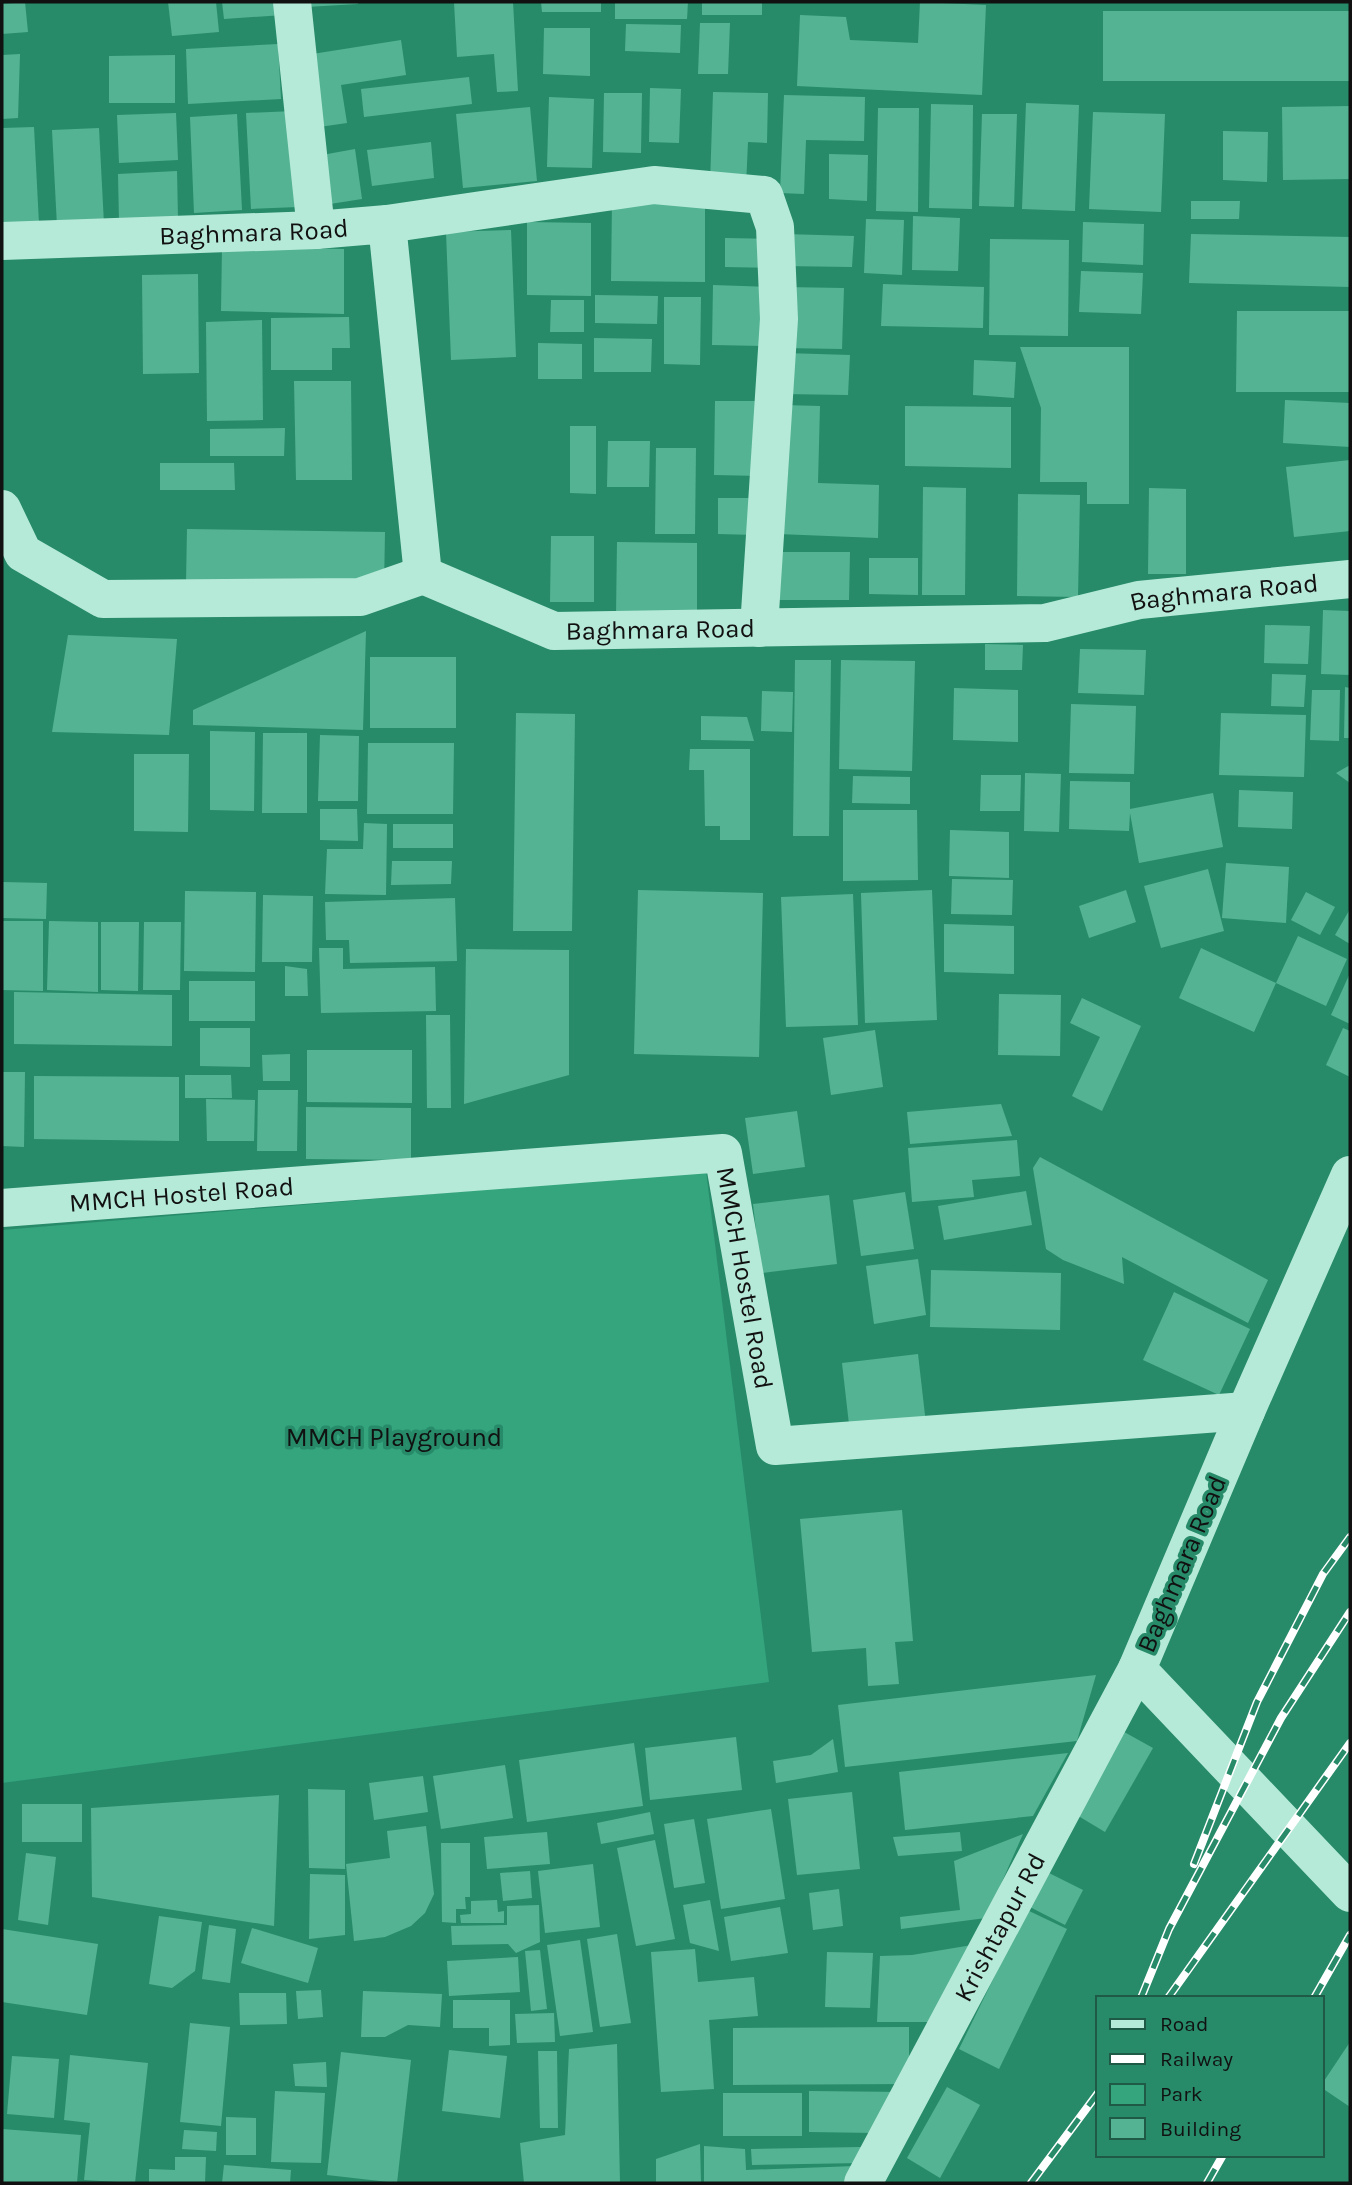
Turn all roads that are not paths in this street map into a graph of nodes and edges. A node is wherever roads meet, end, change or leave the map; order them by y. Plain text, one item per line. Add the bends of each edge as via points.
1 (292, 2) edge
2 (387, 224) junction
3 (316, 230) junction
4 (2, 241) edge
5 (2, 509) edge
6 (423, 575) junction
7 (1350, 579) edge
8 (758, 628) junction
9 (1350, 1175) edge
10 (2, 1208) edge
11 (1246, 1411) junction
12 (1137, 1669) junction
13 (1350, 1893) edge
14 (863, 2183) edge

1 - 3 street
2 - 3 street, Baghmara Road
2 - 6 street, Baghmara Road
2 - 8 street via 654,185 764,195 775,227 779,319
3 - 4 street, Baghmara Road
5 - 6 street via 23,553 103,599 360,597
6 - 8 street, Baghmara Road via 554,631
7 - 8 street, Baghmara Road via 1139,600 1045,623
9 - 11 street, Baghmara Road
10 - 11 street, MMCH Hostel Road via 723,1153 775,1446
11 - 12 street, Baghmara Road
12 - 13 street, Baghmara Road
12 - 14 street, Krishtapur Rd

